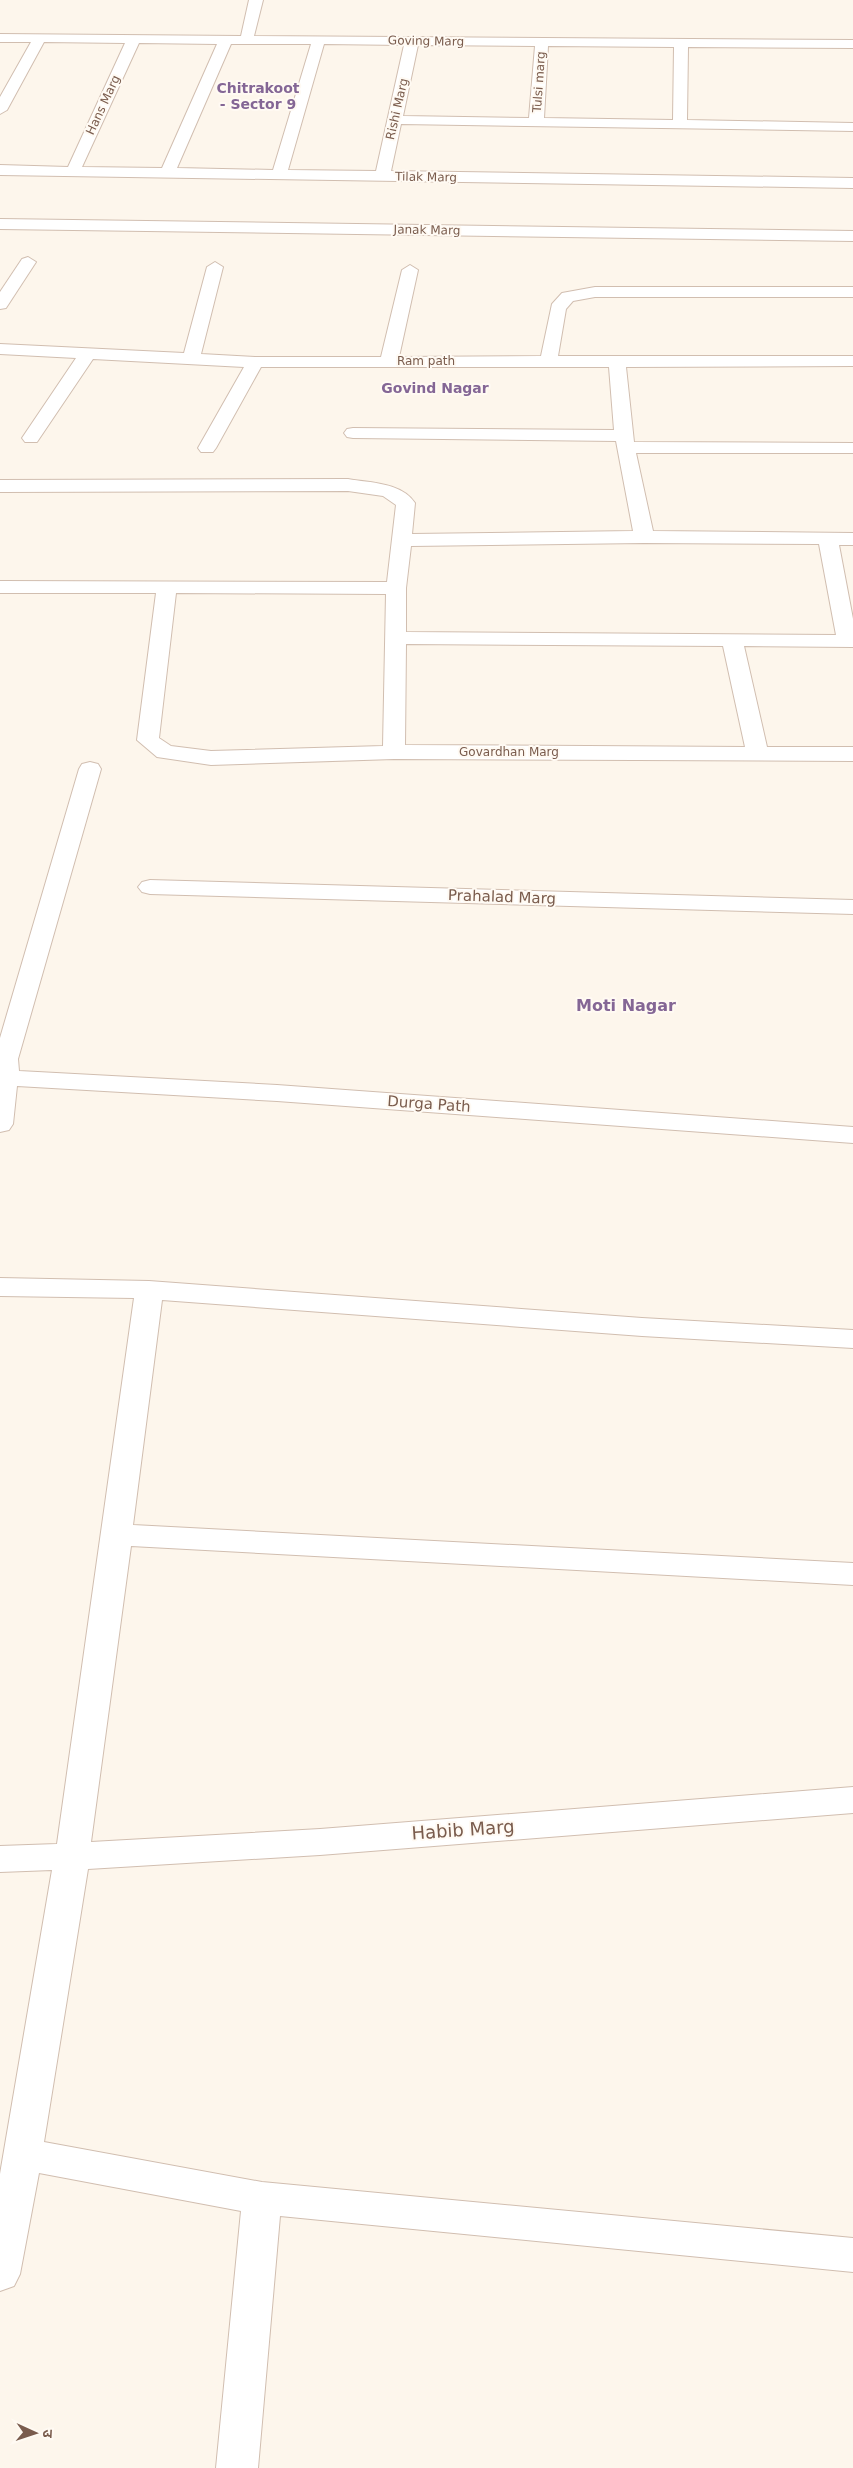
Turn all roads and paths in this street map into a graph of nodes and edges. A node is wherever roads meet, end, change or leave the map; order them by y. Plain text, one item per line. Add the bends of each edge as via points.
1 (256, 0) edge
2 (0, 38) edge
3 (40, 38) junction
4 (247, 38) junction
5 (134, 39) junction
6 (226, 39) junction
7 (318, 40) junction
8 (412, 41) junction
9 (542, 42) junction
10 (681, 43) junction
11 (853, 44) edge
12 (0, 110) edge
13 (394, 120) junction
14 (536, 123) junction
15 (680, 124) junction
16 (853, 127) edge
17 (0, 170) edge
18 (73, 171) junction
19 (168, 172) junction
20 (278, 175) junction
21 (382, 177) junction
22 (853, 183) edge
23 (0, 224) edge
24 (853, 236) edge
25 (28, 262) dead end
26 (215, 267) dead end
27 (410, 270) dead end
28 (853, 292) edge
29 (0, 304) edge
30 (0, 349) edge
31 (87, 354) junction
32 (191, 359) junction
33 (549, 360) junction
34 (617, 360) junction
35 (389, 361) junction
36 (853, 361) edge
37 (254, 362) junction
38 (352, 433) dead end
39 (31, 438) dead end
40 (626, 442) junction
41 (207, 448) dead end
42 (853, 448) edge
43 (0, 486) edge
44 (644, 537) junction
45 (828, 539) junction
46 (853, 539) edge
47 (403, 540) junction
48 (0, 586) edge
49 (167, 586) junction
50 (396, 588) junction
51 (395, 638) junction
52 (732, 640) junction
53 (850, 641) edge
54 (394, 752) junction
55 (757, 753) junction
56 (853, 754) edge
57 (90, 770) dead end
58 (150, 887) dead end
59 (853, 907) edge
60 (4, 1064) edge
61 (0, 1124) edge
62 (853, 1135) edge
63 (0, 1287) edge
64 (149, 1290) junction
65 (853, 1339) edge
66 (117, 1535) junction
67 (853, 1574) edge
68 (853, 1800) edge
69 (72, 1856) junction
70 (0, 1859) edge
71 (24, 2154) junction
72 (262, 2198) junction
73 (853, 2255) edge
74 (0, 2274) edge
75 (237, 2468) edge

1 - 4 street
2 - 3 street, Goving Marg
3 - 5 street, Goving Marg
3 - 12 street
4 - 6 street, Goving Marg
4 - 7 street, Goving Marg
5 - 6 street, Goving Marg
5 - 18 street, Hans Marg
6 - 19 street
7 - 8 street, Goving Marg
7 - 20 street
8 - 9 street, Goving Marg
8 - 13 street, Rishi Marg
9 - 10 street, Goving Marg
9 - 14 street, Tulsi marg
10 - 11 street, Goving Marg
10 - 15 street
13 - 14 street
13 - 21 street, Rishi Marg
14 - 15 street
15 - 16 street
17 - 18 street, Tilak Marg
18 - 19 street, Tilak Marg
19 - 20 street, Tilak Marg
20 - 21 street, Tilak Marg
21 - 22 street, Tilak Marg
23 - 24 street, Janak Marg
25 - 29 street
26 - 32 street
27 - 35 street
28 - 33 street via 595,292 568,297 558,308
30 - 31 street, Ram path
31 - 32 street, Ram path
31 - 39 street
32 - 37 street, Ram path
33 - 34 street, Ram path
33 - 35 street, Ram path
34 - 36 street, Ram path
34 - 40 street
35 - 37 street, Ram path
37 - 41 street
38 - 40 street
40 - 42 street
40 - 44 street
43 - 47 street via 348,484 388,491 406,503
44 - 45 street
44 - 47 street
45 - 46 street
45 - 53 street
47 - 50 street
48 - 49 street
49 - 50 street
49 - 54 street, Govardhan Marg via 148,740 165,752 211,758
50 - 51 street
51 - 52 street
51 - 54 street
52 - 53 street
52 - 55 street
54 - 55 street, Govardhan Marg
55 - 56 street, Govardhan Marg
57 - 60 street
58 - 59 street, Prahalad Marg
60 - 61 street
60 - 62 street, Durga Path via 277,1093
63 - 64 street
64 - 65 street via 632,1327
64 - 66 street
66 - 67 street
66 - 69 street
68 - 69 street, Habib Marg via 348,1839
69 - 70 street, Habib Marg
69 - 71 street
71 - 72 street
71 - 74 street
72 - 73 street
72 - 75 street

